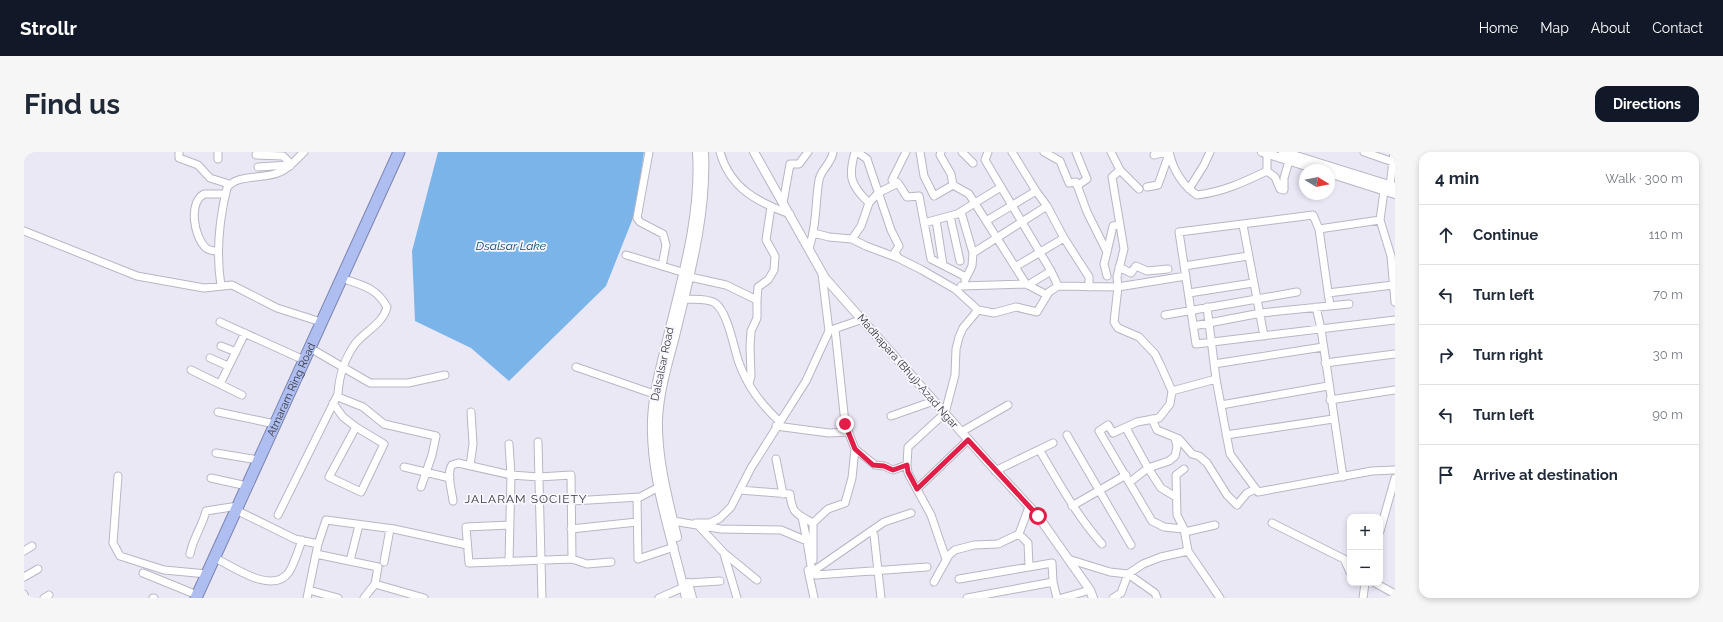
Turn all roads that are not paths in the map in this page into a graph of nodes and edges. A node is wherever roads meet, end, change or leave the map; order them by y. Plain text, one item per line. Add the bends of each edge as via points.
1 (179, 152) edge
2 (304, 152) edge
3 (399, 152) edge
4 (403, 152) edge
5 (649, 152) edge
6 (697, 152) edge
7 (704, 152) edge
8 (720, 152) edge
9 (756, 152) edge
10 (808, 152) edge
11 (833, 152) edge
12 (856, 152) edge
13 (906, 152) edge
14 (920, 152) edge
15 (941, 152) edge
16 (962, 152) edge
17 (988, 152) edge
18 (1012, 152) edge
19 (1044, 152) edge
20 (1076, 152) edge
21 (1110, 152) edge
22 (1168, 152) edge
23 (1210, 152) edge
24 (1283, 152) edge
25 (1364, 152) edge
26 (1394, 152) edge
27 (1264, 153) edge
28 (256, 155) dead end
29 (1154, 155) dead end
30 (1306, 156) edge
31 (1289, 161) junction
32 (1393, 162) junction
33 (973, 163) dead end
34 (1299, 164) edge
35 (290, 165) junction
36 (258, 167) dead end
37 (1120, 170) junction
38 (1267, 171) junction
39 (1335, 174) edge
40 (386, 180) junction
41 (898, 183) junction
42 (229, 184) junction
43 (953, 185) junction
44 (1077, 186) junction
45 (1001, 187) junction
46 (1147, 187) dead end
47 (1390, 188) edge
48 (1138, 189) dead end
49 (1188, 190) junction
50 (1036, 191) junction
51 (878, 193) junction
52 (225, 194) junction
53 (1395, 194) edge
54 (783, 203) junction
55 (869, 203) junction
56 (975, 204) junction
57 (1011, 205) junction
58 (1048, 206) junction
59 (771, 208) junction
60 (962, 212) junction
61 (790, 214) junction
62 (950, 216) junction
63 (936, 220) junction
64 (1380, 220) junction
65 (986, 221) junction
66 (1020, 222) junction
67 (924, 223) junction
68 (1243, 225) junction
69 (1119, 226) junction
70 (1319, 229) junction
71 (24, 231) edge
72 (814, 233) junction
73 (997, 238) junction
74 (1064, 238) junction
75 (852, 239) junction
76 (809, 248) junction
77 (218, 251) junction
78 (1039, 252) junction
79 (1107, 252) junction
80 (973, 253) junction
81 (626, 256) dead end
82 (1248, 256) junction
83 (898, 258) junction
84 (960, 261) junction
85 (972, 262) junction
86 (944, 265) junction
87 (662, 266) junction
88 (1184, 266) junction
89 (1015, 267) junction
90 (1118, 268) junction
91 (952, 269) junction
92 (1168, 269) dead end
93 (1051, 271) junction
94 (822, 272) junction
95 (687, 275) junction
96 (1107, 276) dead end
97 (1186, 276) junction
98 (966, 277) junction
99 (347, 280) dead end
100 (1253, 282) junction
101 (1027, 284) junction
102 (1393, 285) junction
103 (221, 286) junction
104 (1058, 286) junction
105 (1089, 287) junction
106 (1118, 287) junction
107 (960, 289) junction
108 (1297, 292) dead end
109 (1328, 292) junction
110 (1189, 293) junction
111 (1047, 295) junction
112 (1257, 298) junction
113 (684, 299) junction
114 (757, 300) junction
115 (1395, 302) edge
116 (1349, 304) dead end
117 (1330, 306) junction
118 (1207, 307) junction
119 (1316, 308) junction
120 (978, 310) junction
121 (1191, 310) junction
122 (1261, 313) junction
123 (1164, 315) dead end
124 (863, 319) junction
125 (1395, 320) edge
126 (220, 322) dead end
127 (321, 322) junction
128 (1210, 322) junction
129 (1193, 326) junction
130 (1321, 329) junction
131 (832, 330) junction
132 (245, 333) junction
133 (1264, 336) junction
134 (1212, 342) junction
135 (221, 346) dead end
136 (1323, 347) junction
137 (310, 348) junction
138 (236, 352) junction
139 (1395, 354) edge
140 (210, 358) dead end
141 (304, 360) junction
142 (1325, 363) junction
143 (1214, 364) junction
144 (228, 366) junction
145 (576, 367) dead end
146 (343, 368) junction
147 (191, 370) dead end
148 (445, 375) dead end
149 (1216, 378) junction
150 (220, 384) junction
151 (749, 384) junction
152 (1328, 386) junction
153 (1395, 390) edge
154 (1172, 391) junction
155 (338, 394) junction
156 (654, 394) junction
157 (242, 395) dead end
158 (1330, 400) junction
159 (934, 401) junction
160 (333, 403) junction
161 (1008, 405) dead end
162 (1221, 405) junction
163 (218, 412) dead end
164 (471, 412) dead end
165 (944, 413) junction
166 (891, 416) dead end
167 (1152, 419) junction
168 (1333, 419) junction
169 (275, 424) junction
170 (777, 424) junction
171 (356, 427) junction
172 (1126, 428) junction
173 (848, 432) junction
174 (960, 432) junction
175 (1067, 435) dead end
176 (1226, 435) junction
177 (1175, 438) junction
178 (968, 440) junction
179 (538, 442) dead end
180 (1053, 443) dead end
181 (509, 444) dead end
182 (855, 449) junction
183 (1040, 450) junction
184 (216, 453) dead end
185 (776, 459) dead end
186 (258, 460) junction
187 (907, 465) junction
188 (470, 466) junction
189 (404, 467) dead end
190 (1148, 468) junction
191 (1184, 469) dead end
192 (1395, 470) edge
193 (995, 471) junction
194 (427, 472) junction
195 (511, 475) junction
196 (1126, 475) junction
197 (118, 476) dead end
198 (1343, 476) junction
199 (539, 477) junction
200 (211, 478) dead end
201 (450, 478) junction
202 (1395, 478) edge
203 (1130, 482) junction
204 (247, 486) junction
205 (421, 487) dead end
206 (659, 487) junction
207 (917, 489) junction
208 (1256, 489) junction
209 (740, 490) junction
210 (1099, 492) junction
211 (783, 494) junction
212 (1176, 497) junction
213 (637, 498) junction
214 (453, 501) dead end
215 (572, 501) junction
216 (1072, 506) junction
217 (1029, 507) junction
218 (237, 508) junction
219 (911, 513) dead end
220 (278, 515) dead end
221 (802, 517) junction
222 (1383, 520) edge
223 (673, 521) junction
224 (637, 522) junction
225 (696, 523) junction
226 (813, 523) junction
227 (1272, 523) dead end
228 (359, 525) junction
229 (1215, 525) dead end
230 (510, 526) junction
231 (390, 529) junction
232 (571, 529) junction
233 (1185, 530) junction
234 (1019, 534) junction
235 (874, 535) dead end
236 (302, 540) junction
237 (807, 541) junction
238 (318, 544) junction
239 (1102, 544) dead end
240 (467, 545) junction
241 (1131, 545) dead end
242 (32, 546) dead end
243 (674, 547) junction
244 (24, 551) edge
245 (1188, 551) junction
246 (724, 553) junction
247 (190, 554) dead end
248 (316, 554) junction
249 (217, 559) dead end
250 (572, 559) junction
251 (946, 559) junction
252 (1068, 559) junction
253 (542, 560) junction
254 (350, 561) junction
255 (384, 562) dead end
256 (509, 562) junction
257 (611, 562) dead end
258 (1029, 566) junction
259 (1347, 566) edge
260 (927, 567) dead end
261 (38, 569) dead end
262 (878, 571) junction
263 (143, 573) dead end
264 (207, 574) junction
265 (814, 574) junction
266 (1128, 574) junction
267 (24, 577) edge
268 (959, 579) dead end
269 (757, 580) dead end
270 (720, 581) dead end
271 (934, 582) dead end
272 (1053, 582) junction
273 (375, 584) junction
274 (686, 585) junction
275 (1365, 586) edge
276 (1380, 586) edge
277 (309, 590) junction
278 (1090, 590) junction
279 (24, 594) edge
280 (1395, 594) edge
281 (196, 597) edge
282 (26, 598) edge
283 (307, 598) edge
284 (338, 598) edge
285 (364, 598) edge
286 (424, 598) edge
287 (542, 598) edge
288 (659, 598) edge
289 (686, 598) edge
290 (692, 598) edge
291 (738, 598) edge
292 (814, 598) edge
293 (881, 598) edge
294 (967, 598) edge
295 (1057, 598) edge
296 (1062, 598) edge
297 (1093, 598) edge
298 (1114, 598) edge
299 (1157, 598) edge
300 (1220, 598) edge
301 (1363, 598) edge

1 - 42 street via 179,158 198,165 206,176
2 - 35 street
3 - 40 highway, Atmaram Ring Road
4 - 40 highway, Atmaram Ring Road
5 - 87 street via 637,218 664,234 666,245
6 - 95 street, Dalsalsar Road via 697,180
7 - 95 street, Dalsalsar Road via 699,232
8 - 59 street via 724,166 734,180 748,194
9 - 54 street, Madhapara (Bhuj)-Azad Ngar
10 - 54 street via 799,164 790,164
11 - 72 street via 819,178
12 - 51 street via 867,159
12 - 55 street via 851,168 852,182 859,194
13 - 41 street via 892,180
14 - 43 street via 924,176 934,196
15 - 43 street
16 - 33 street
17 - 45 street via 985,160
18 - 50 street
19 - 44 street via 1060,161 1068,182 1076,182
20 - 44 street via 1087,179
21 - 37 street
22 - 29 street
22 - 46 street via 1158,185
22 - 49 street via 1173,166
23 - 49 street
24 - 30 street
25 - 32 street
26 - 32 street
27 - 31 street
27 - 38 street
28 - 35 street via 280,155 286,158
30 - 47 street
31 - 34 street
31 - 38 street via 1284,178 1284,190 1280,189 1275,177
32 - 47 street
35 - 36 street
35 - 42 street via 274,175 238,180
37 - 48 street
37 - 69 street via 1112,176
38 - 49 street via 1215,193 1197,195
39 - 47 street
40 - 127 highway, Atmaram Ring Road
41 - 51 street
41 - 67 street via 907,197 919,196
42 - 52 street
43 - 56 street via 969,194
44 - 79 street
45 - 56 street
45 - 57 street
47 - 53 street
47 - 64 street
50 - 57 street
50 - 58 street
51 - 55 street
51 - 83 street via 891,230 897,239
52 - 77 street
52 - 77 street via 204,194 197,200 194,209 195,224 203,244 208,249
54 - 61 street, Madhapara (Bhuj)-Azad Ngar
55 - 75 street via 861,226
56 - 60 street
56 - 65 street
57 - 65 street
57 - 66 street
58 - 66 street
58 - 74 street
59 - 61 street
59 - 114 street via 766,240 775,256 774,270 768,280 758,287
60 - 62 street
60 - 80 street
61 - 76 street, Madhapara (Bhuj)-Azad Ngar
62 - 63 street
62 - 84 street
63 - 67 street
63 - 86 street
64 - 70 street
64 - 102 street via 1391,256
65 - 73 street
66 - 73 street
66 - 78 street
67 - 86 street via 931,259
68 - 70 street via 1313,215
68 - 82 street
68 - 88 street via 1179,232
69 - 79 street via 1113,226
69 - 90 street via 1124,249
70 - 109 street
71 - 103 street via 137,276 204,288
72 - 75 street via 828,238
72 - 76 street
73 - 80 street
73 - 89 street
74 - 78 street
74 - 105 street via 1089,277
75 - 83 street
76 - 94 street, Madhapara (Bhuj)-Azad Ngar
77 - 103 street
78 - 89 street
78 - 93 street
79 - 96 street via 1104,264
80 - 85 street
81 - 87 street
82 - 88 street
82 - 100 street
83 - 107 street
84 - 85 street
84 - 91 street
85 - 98 street
86 - 91 street
87 - 95 street
88 - 97 street
89 - 101 street
90 - 92 street via 1131,273 1136,266 1147,271
90 - 106 street
91 - 98 street
93 - 101 street
93 - 104 street
94 - 124 street, Madhapara (Bhuj)-Azad Ngar
94 - 131 street
95 - 113 street, Dalsalsar Road
95 - 114 street via 726,285
95 - 156 street, Dalsalsar Road
97 - 106 street
97 - 110 street
98 - 107 street
99 - 146 street via 381,296 387,307 385,315 355,344
100 - 110 street
100 - 112 street
101 - 107 street
101 - 111 street
102 - 109 street
102 - 115 street
103 - 127 street via 232,285 277,308
104 - 105 street
104 - 111 street
105 - 106 street
106 - 154 street via 1113,317 1115,325 1139,337 1148,345 1155,354
107 - 120 street
108 - 112 street
109 - 117 street
110 - 121 street
111 - 120 street via 1037,312 1016,307 994,313
112 - 118 street
112 - 122 street
113 - 151 street via 709,301 718,307 729,328 739,363
113 - 223 street, Dalsalsar Road via 660,395 658,421 661,457
114 - 151 street via 757,318 751,331
116 - 117 street
117 - 119 street
118 - 121 street
118 - 128 street
119 - 122 street
119 - 130 street
120 - 165 street via 959,337 955,375
121 - 123 street
121 - 129 street
122 - 128 street
122 - 133 street
124 - 131 street
124 - 159 street, Madhapara (Bhuj)-Azad Ngar
125 - 130 street
126 - 132 street
127 - 137 highway, Atmaram Ring Road
128 - 129 street
128 - 134 street
129 - 134 street via 1196,344
130 - 133 street
130 - 136 street
131 - 170 street via 806,381
131 - 173 street
132 - 138 street
132 - 141 street
133 - 134 street
134 - 143 street
135 - 138 street
136 - 142 street
136 - 143 street
137 - 141 highway, Atmaram Ring Road
137 - 146 street
138 - 144 street
139 - 142 street
140 - 144 street
141 - 169 highway, Atmaram Ring Road
142 - 152 street
143 - 149 street
144 - 150 street
145 - 156 street
146 - 148 street via 370,383 408,383
146 - 155 street
147 - 150 street
149 - 154 street
149 - 162 street
150 - 157 street
151 - 170 street
152 - 158 street
152 - 162 street
153 - 158 street
154 - 167 street via 1170,404 1161,416
155 - 160 street
155 - 194 street via 338,397 363,407 384,424 436,436
156 - 206 street, Dalsalsar Road via 654,458
158 - 168 street
159 - 165 street, Madhapara (Bhuj)-Azad Ngar
159 - 166 street
160 - 171 street via 343,417
160 - 220 street
161 - 174 street
162 - 176 street
163 - 169 street
164 - 188 street via 473,444
165 - 174 street, Madhapara (Bhuj)-Azad Ngar
165 - 187 street via 908,447
167 - 172 street via 1137,422
167 - 177 street via 1157,430
168 - 176 street
168 - 198 street
169 - 186 highway, Atmaram Ring Road
170 - 173 street via 829,432
170 - 209 street
171 - 171 street via 329,477 361,492 384,444
172 - 190 street
172 - 196 street via 1113,433 1108,425 1099,431
173 - 182 street
174 - 178 street, Madhapara (Bhuj)-Azad Ngar
175 - 210 street
176 - 208 street via 1230,454
177 - 190 street via 1175,456 1169,461
177 - 208 street via 1192,454 1207,463 1237,505 1247,493
178 - 193 street, Madhapara (Bhuj)-Azad Ngar
178 - 207 street
179 - 199 street
180 - 183 street
181 - 195 street
182 - 187 street via 876,465 893,470
182 - 226 street via 852,478 845,502 828,509
183 - 193 street
183 - 216 street
184 - 186 street
185 - 211 street
186 - 204 highway, Atmaram Ring Road
187 - 207 street
188 - 195 street
188 - 201 street via 452,465
189 - 194 street
190 - 203 street
190 - 212 street via 1161,488
191 - 212 street via 1176,474
192 - 198 street
193 - 217 street, Madhapara (Bhuj)-Azad Ngar
194 - 201 street
194 - 205 street
195 - 199 street
195 - 230 street
196 - 203 street
196 - 210 street
197 - 264 street via 113,542 120,556 164,570
198 - 208 street via 1258,492
199 - 215 street via 571,475
199 - 253 street
200 - 204 street
201 - 214 street
202 - 222 street
203 - 233 street via 1152,521 1164,527
204 - 218 highway, Atmaram Ring Road
206 - 213 street
206 - 243 street, Dalsalsar Road
207 - 251 street via 931,515
209 - 211 street
209 - 225 street via 731,507 720,518 710,523
210 - 216 street
210 - 241 street
211 - 221 street via 790,494 791,505 796,514
212 - 233 street via 1177,515
213 - 215 street
213 - 224 street
215 - 232 street
216 - 239 street
217 - 234 street
217 - 252 street, Madhapara (Bhuj)-Azad Ngar
218 - 236 street via 295,539
218 - 247 street via 206,511 203,526 192,541
218 - 264 highway, Atmaram Ring Road
219 - 265 street via 884,522
221 - 226 street
221 - 237 street
223 - 225 street
223 - 274 street, Dalsalsar Road
224 - 232 street
224 - 243 street via 638,559
225 - 237 street via 721,529 781,530
225 - 246 street
226 - 265 street
227 - 259 street via 1344,559
228 - 231 street
228 - 238 street via 326,520
228 - 254 street
229 - 233 street
230 - 240 street via 466,527
230 - 256 street
231 - 240 street
231 - 255 street
232 - 250 street
233 - 245 street
234 - 251 street via 998,544 974,545 956,550
234 - 258 street via 1028,543
235 - 262 street
236 - 238 street
236 - 249 street via 288,573 275,581 265,582 256,579
237 - 265 street
238 - 248 street
240 - 256 street via 469,563
242 - 244 street
243 - 274 street, Dalsalsar Road
245 - 266 street via 1161,557 1143,564
245 - 300 street
246 - 269 street
246 - 291 street
248 - 254 street
248 - 277 street
250 - 253 street
250 - 257 street via 587,564
251 - 271 street
252 - 266 street via 1110,572
252 - 278 street, Madhapara (Bhuj)-Azad Ngar
253 - 256 street
253 - 287 street
254 - 273 street via 378,567
258 - 268 street
258 - 272 street via 1052,563
260 - 262 street
261 - 267 street
262 - 265 street
262 - 293 street
263 - 281 street
264 - 281 highway, Atmaram Ring Road
265 - 292 street via 808,570
266 - 298 street via 1121,593
266 - 299 street
270 - 274 street
272 - 294 street
272 - 295 street
273 - 285 street
273 - 286 street
274 - 288 street
274 - 289 street, Dalsalsar Road
274 - 290 street, Dalsalsar Road
275 - 301 street
276 - 280 street
277 - 283 street
277 - 284 street
278 - 296 street
278 - 297 street, Madhapara (Bhuj)-Azad Ngar
279 - 282 street

